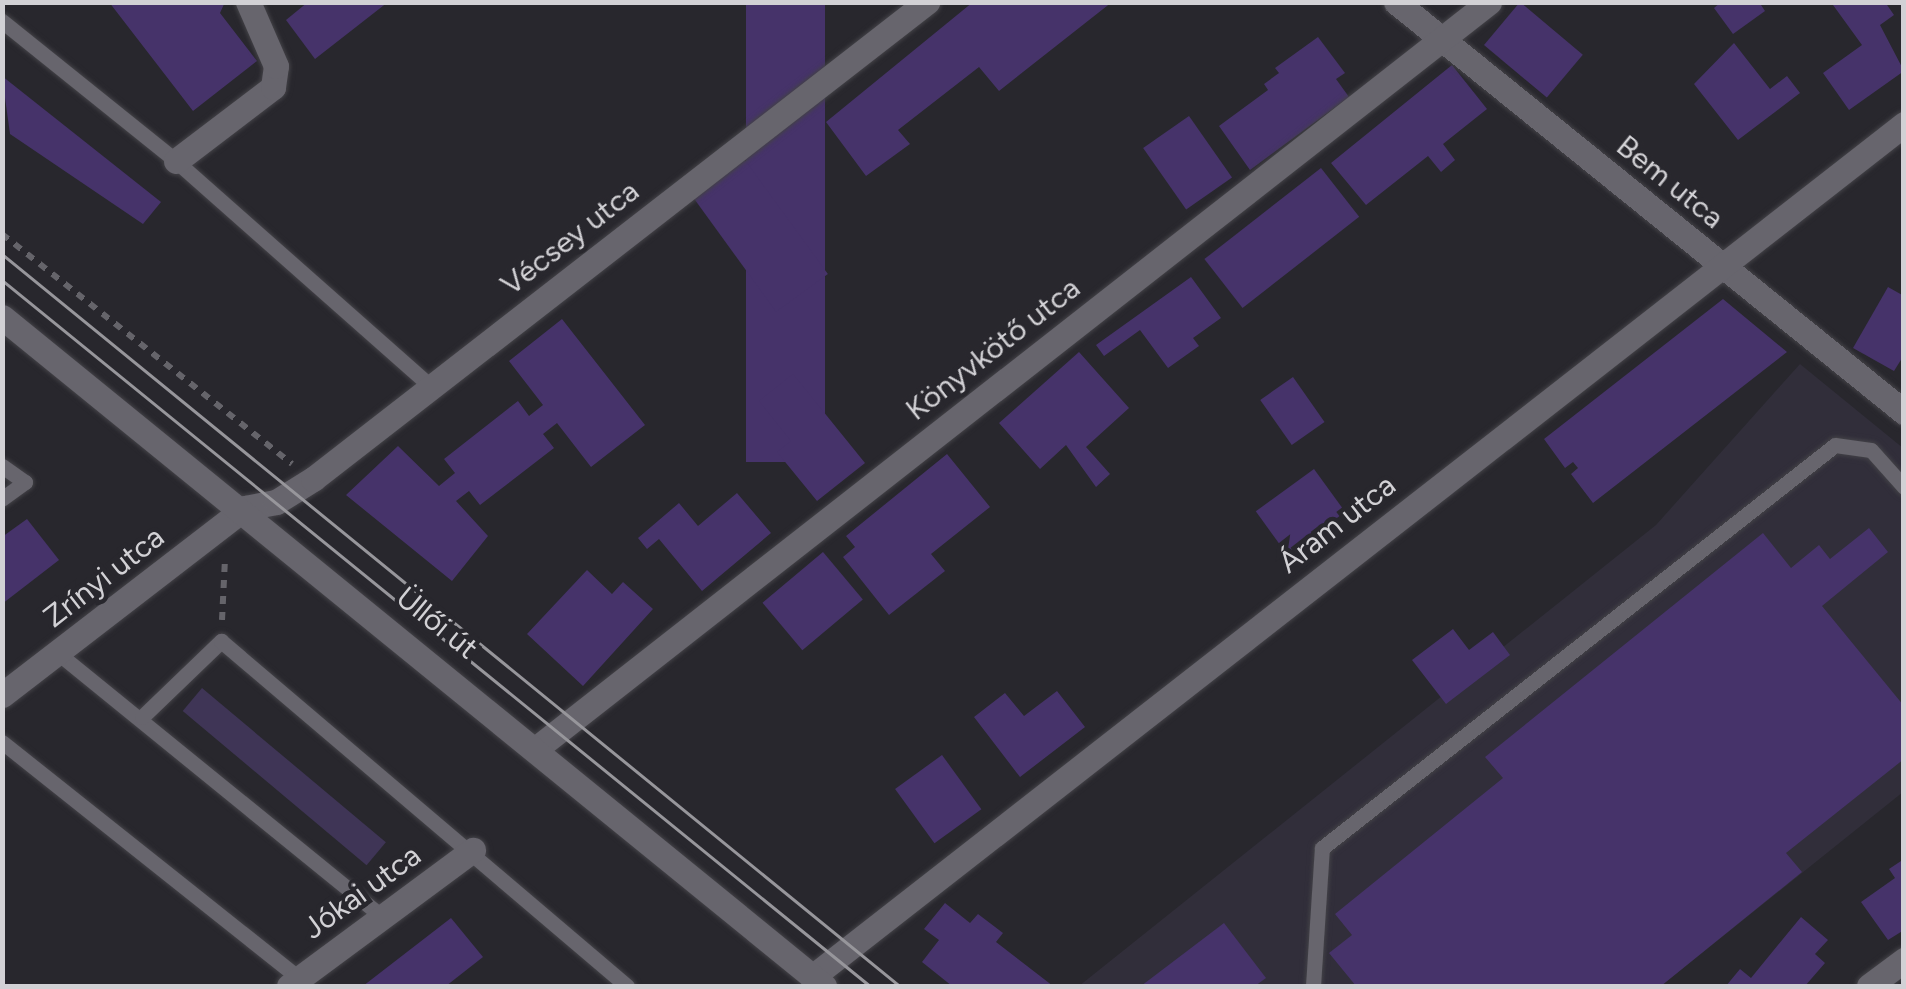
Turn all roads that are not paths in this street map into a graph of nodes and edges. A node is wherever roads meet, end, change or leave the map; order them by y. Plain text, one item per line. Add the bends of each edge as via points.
1 (248, 2) edge
2 (927, 2) edge
3 (1396, 2) edge
4 (1489, 2) edge
5 (2, 22) edge
6 (1442, 39) junction
7 (1904, 124) edge
8 (176, 161) junction
9 (1721, 264) junction
10 (2, 316) edge
11 (431, 386) junction
12 (1904, 412) edge
13 (2, 466) edge
14 (1904, 487) edge
15 (2, 499) edge
16 (236, 515) junction
17 (60, 654) junction
18 (2, 695) edge
19 (142, 717) junction
20 (2, 742) edge
21 (538, 747) junction
22 (473, 850) junction
23 (383, 917) junction
24 (1904, 960) edge
25 (294, 982) edge
26 (818, 982) edge
27 (628, 986) edge
28 (1312, 986) edge
29 (1869, 986) edge

1 - 8 street via 276,66 274,87
2 - 11 street, Vécsey utca
3 - 6 street, Bem utca
4 - 6 street, Könyvkötő utca
5 - 8 lane
6 - 9 street, Bem utca
6 - 21 street, Könyvkötő utca
7 - 9 street, Áram utca
8 - 11 lane
9 - 12 street, Bem utca
9 - 26 street, Áram utca
10 - 16 street, Üllői út
11 - 16 street, Vécsey utca via 313,479 276,502
13 - 15 lane via 26,482
14 - 28 lane via 1872,450 1835,446 1322,848
16 - 17 street, Zrínyi utca
16 - 21 street, Üllői út
17 - 18 street, Zrínyi utca
17 - 19 lane
19 - 22 lane via 221,641
19 - 23 lane
20 - 25 lane
21 - 26 street, Üllői út
22 - 23 street, Jókai utca
22 - 27 lane
23 - 25 street, Jókai utca
24 - 29 street

